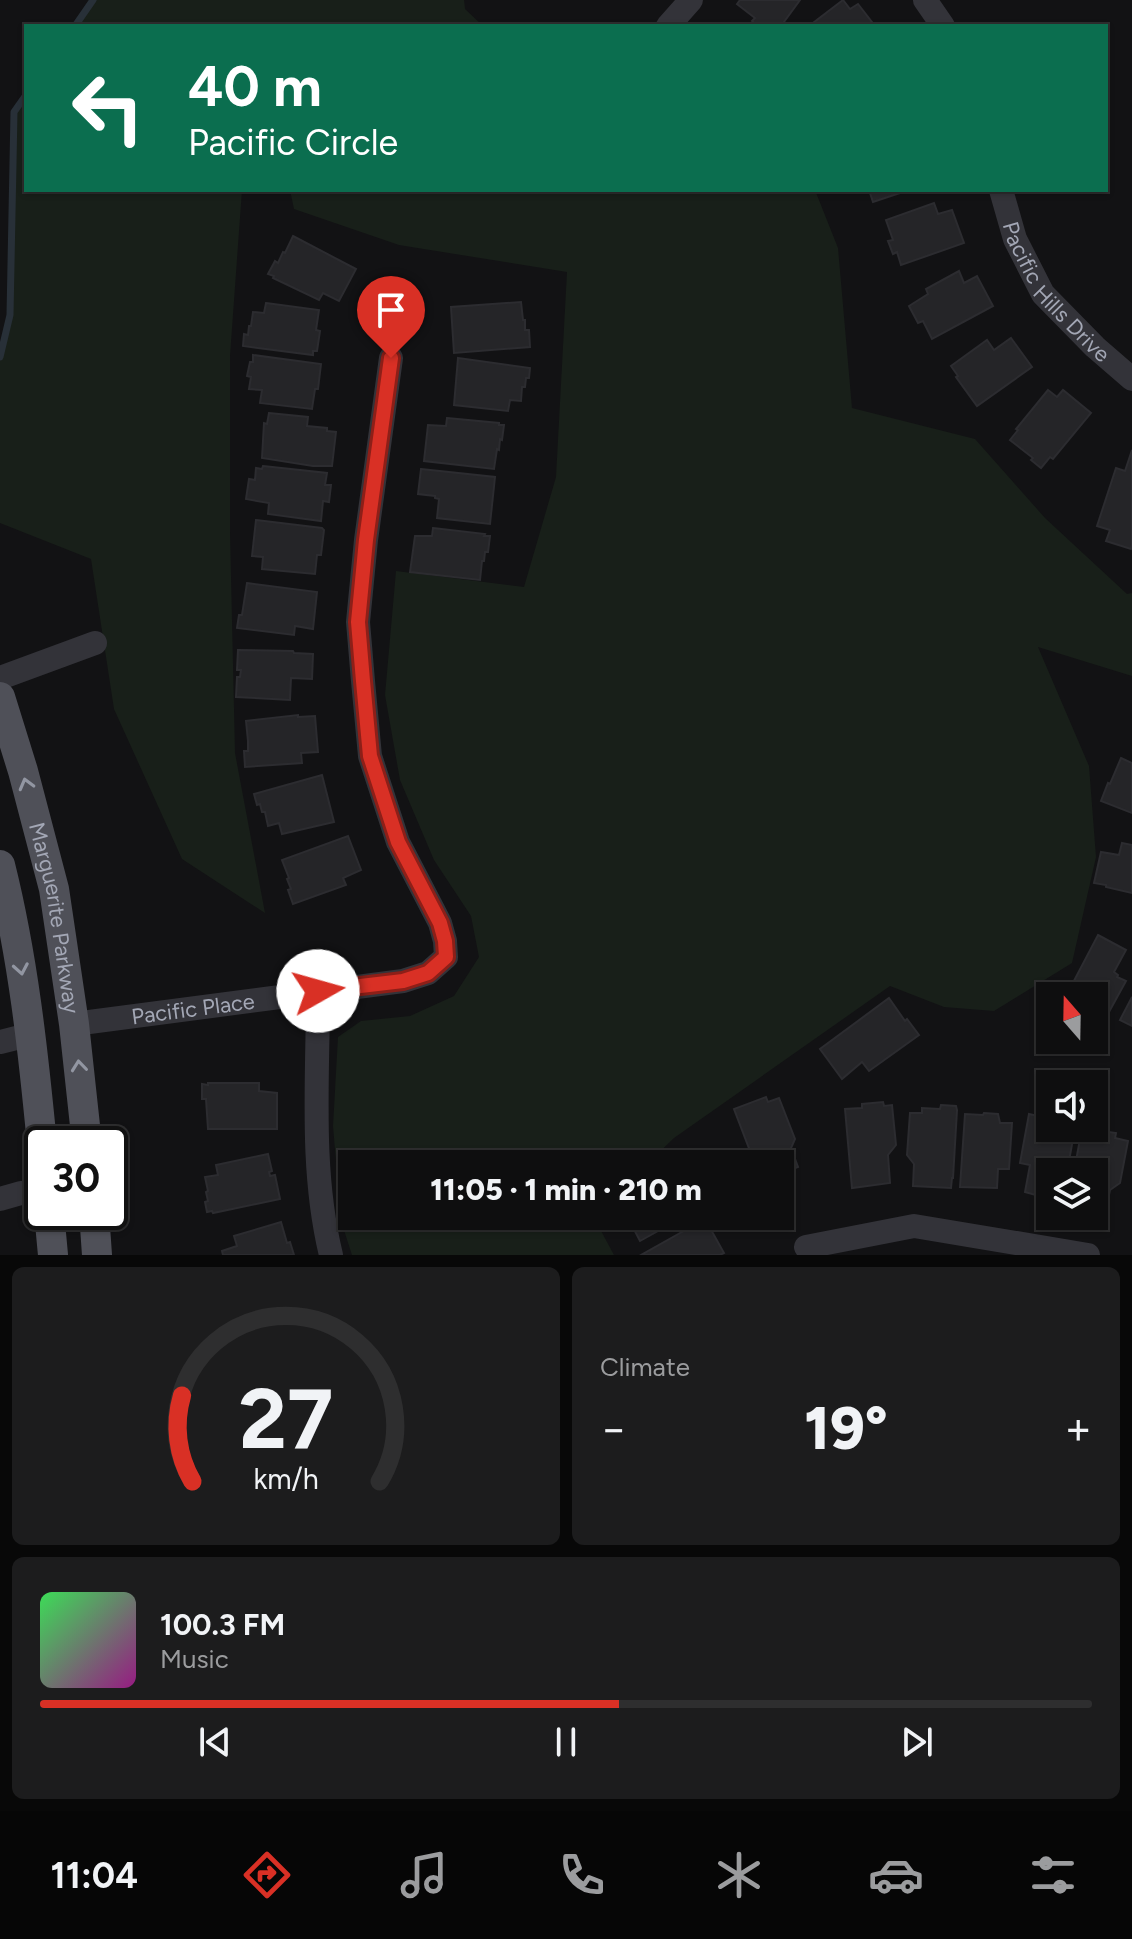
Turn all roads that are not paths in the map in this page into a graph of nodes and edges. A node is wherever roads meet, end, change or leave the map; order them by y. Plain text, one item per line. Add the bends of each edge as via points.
1 (691, 0) edge
2 (925, 0) edge
3 (670, 24) edge
4 (942, 24) edge
5 (1002, 192) edge
6 (391, 358) dead end
7 (1132, 379) edge
8 (95, 643) dead end
9 (0, 678) edge
10 (0, 697) edge
11 (0, 865) edge
12 (318, 991) junction
13 (74, 1024) junction
14 (32, 1034) junction
15 (0, 1042) edge
16 (40, 1126) edge
17 (85, 1126) edge
18 (24, 1193) edge
19 (0, 1199) edge
20 (51, 1230) edge
21 (95, 1230) edge
22 (806, 1247) dead end
23 (53, 1255) edge
24 (97, 1255) edge
25 (331, 1255) edge
26 (1088, 1255) edge

1 - 3 street
2 - 4 street
5 - 7 street, Pacific Hills Drive via 1015,239 1043,294
6 - 12 street, Pacific Place via 359,608 363,681 370,756 398,842 440,923 446,957 428,973 403,981
8 - 9 street
13 -> 10 main road, Marguerite Parkway via 54,889
11 -> 14 main road, Marguerite Parkway
12 - 13 street, Pacific Place
12 - 25 street via 317,1165
17 -> 13 main road, Marguerite Parkway
14 - 15 street
14 - 16 main road, Marguerite Parkway
18 - 19 street
20 - 23 main road
21 - 24 main road
22 - 26 street via 914,1226

